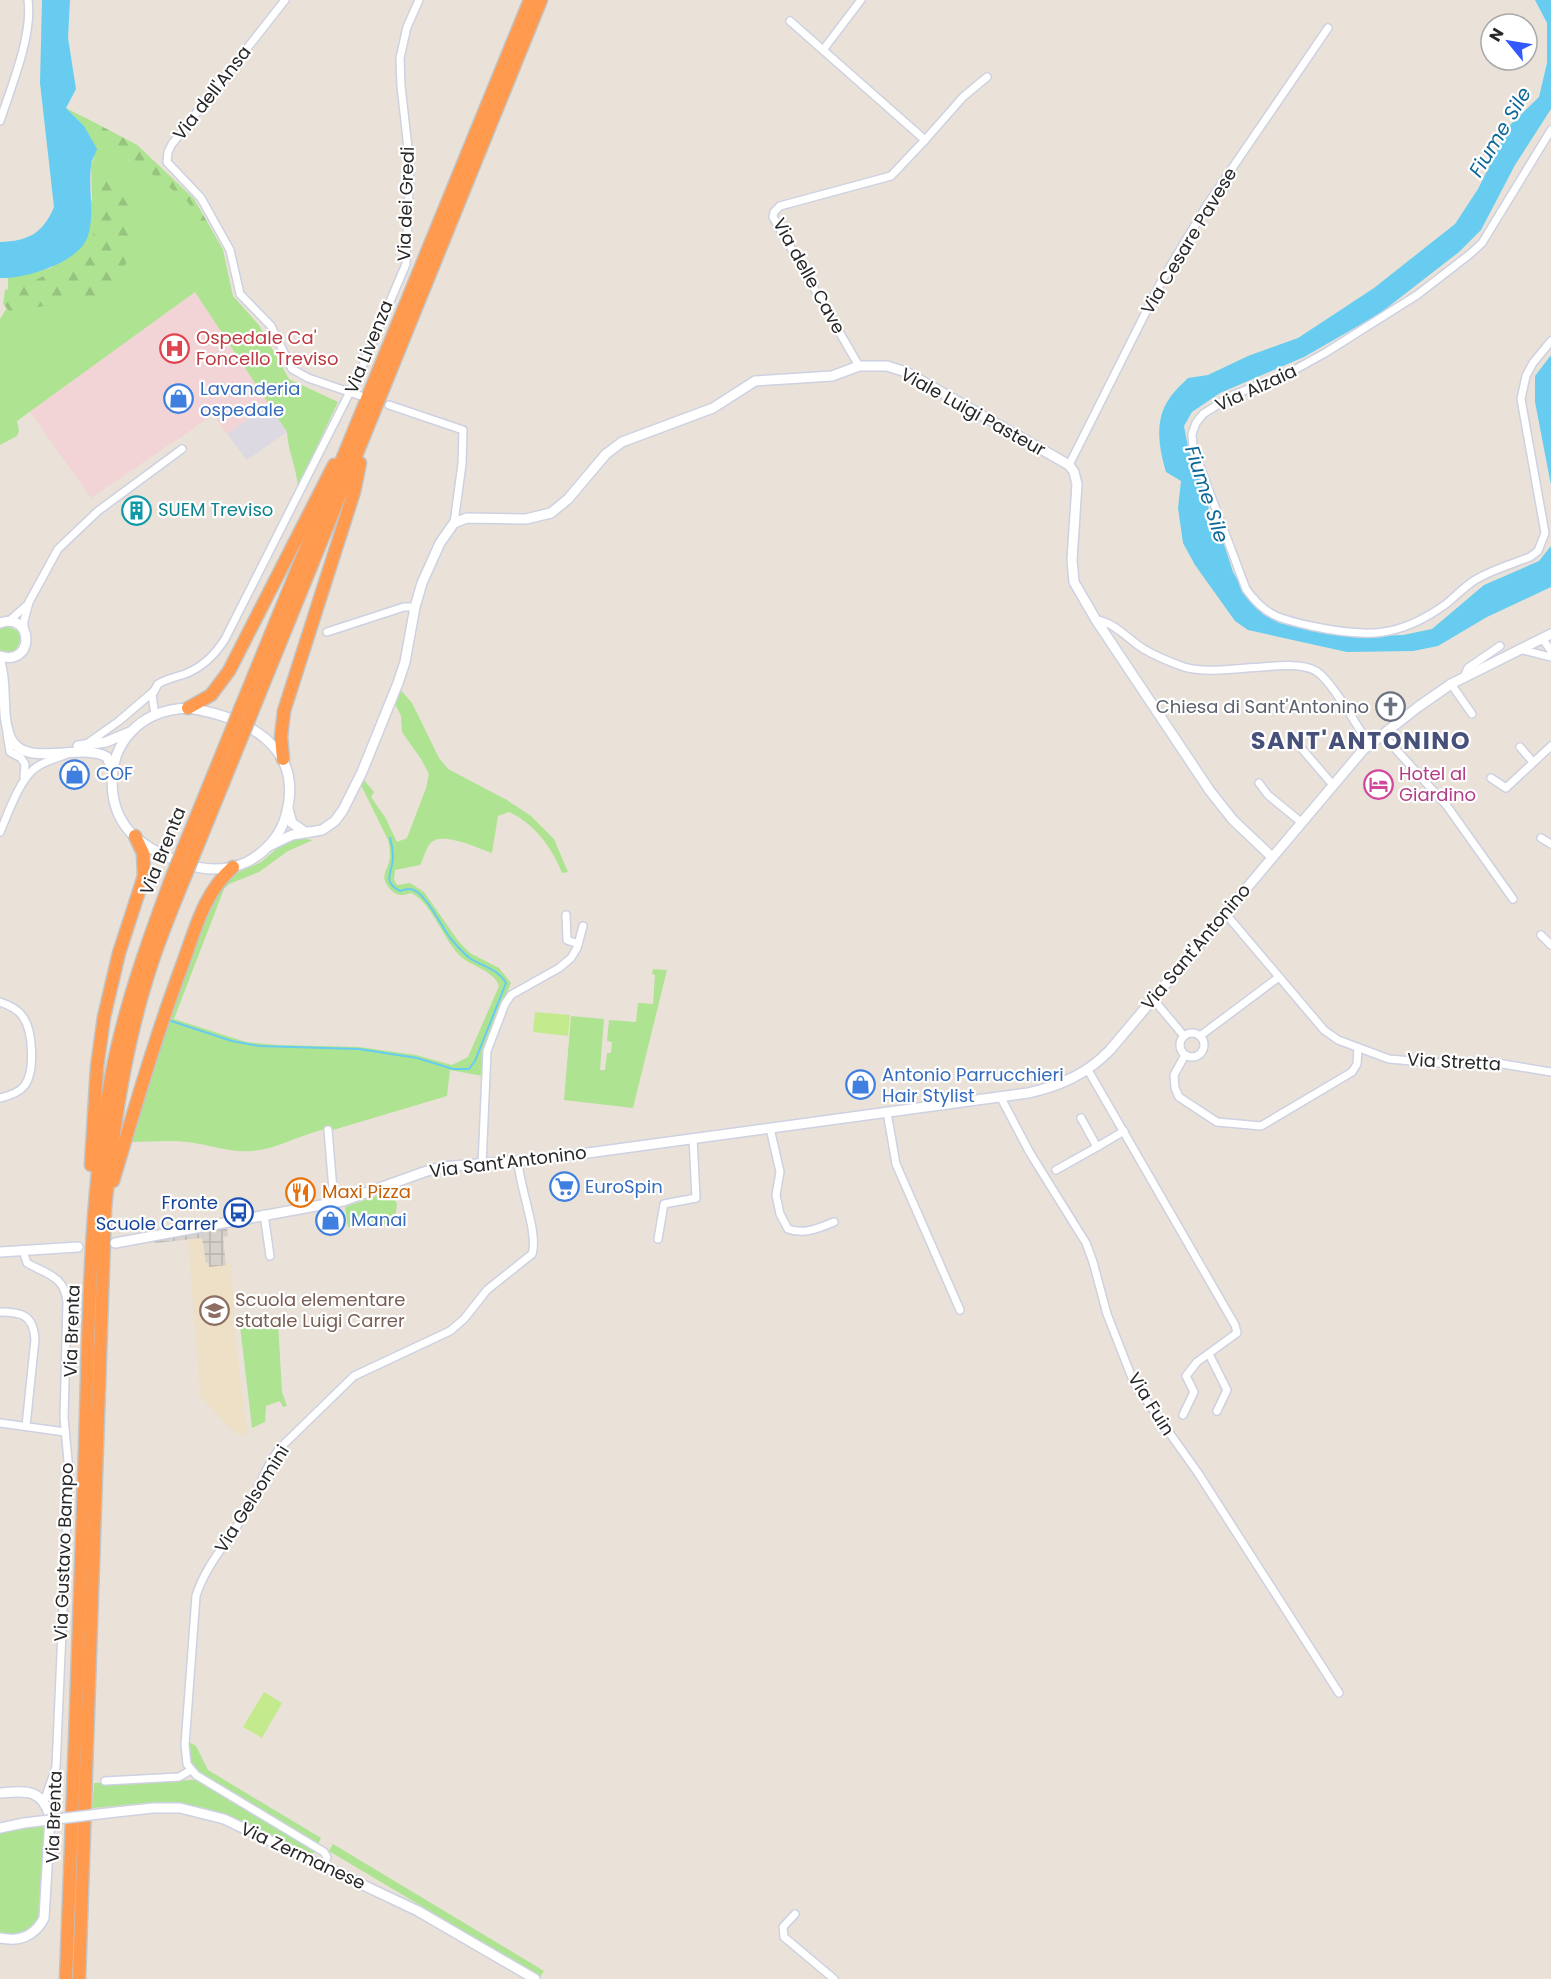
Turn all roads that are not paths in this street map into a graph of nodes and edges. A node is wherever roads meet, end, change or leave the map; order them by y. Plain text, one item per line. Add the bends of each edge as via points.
1 (28, 0) edge
2 (285, 0) edge
3 (419, 0) edge
4 (530, 0) edge
5 (542, 0) edge
6 (861, 0) edge
7 (790, 21) dead end
8 (1328, 28) dead end
9 (823, 50) junction
10 (987, 76) dead end
11 (0, 121) edge
12 (1551, 130) edge
13 (925, 140) junction
14 (1551, 341) edge
15 (859, 366) junction
16 (350, 392) junction
17 (361, 396) dead end
18 (389, 405) dead end
19 (362, 428) junction
20 (182, 449) dead end
21 (1069, 465) junction
22 (454, 523) junction
23 (29, 602) junction
24 (415, 607) junction
25 (1096, 620) junction
26 (5, 622) edge
27 (24, 631) junction
28 (327, 632) dead end
29 (1547, 636) edge
30 (1500, 646) dead end
31 (1519, 650) junction
32 (1551, 651) edge
33 (0, 656) edge
34 (14, 657) junction
35 (1551, 657) edge
36 (0, 662) edge
37 (1464, 677) junction
38 (4, 680) junction
39 (1451, 684) junction
40 (154, 690) junction
41 (188, 708) junction
42 (246, 710) joint
43 (1472, 714) dead end
44 (155, 715) junction
45 (6, 723) junction
46 (130, 732) junction
47 (1382, 734) junction
48 (1296, 742) dead end
49 (1369, 745) junction
50 (83, 746) junction
51 (1551, 746) edge
52 (1520, 747) dead end
53 (0, 749) edge
54 (10, 752) junction
55 (73, 753) junction
56 (283, 759) junction
57 (1533, 762) junction
58 (112, 772) junction
59 (1491, 778) dead end
60 (23, 783) junction
61 (1259, 783) dead end
62 (1333, 785) junction
63 (288, 807) junction
64 (1301, 822) junction
65 (0, 832) edge
66 (312, 832) junction
67 (135, 836) junction
68 (1541, 838) dead end
69 (1551, 843) edge
70 (269, 846) junction
71 (1272, 857) junction
72 (233, 867) junction
73 (179, 876) junction
74 (1513, 899) dead end
75 (1225, 913) junction
76 (566, 915) dead end
77 (583, 926) dead end
78 (1541, 935) dead end
79 (578, 944) junction
80 (1551, 945) edge
81 (1279, 977) junction
82 (1153, 999) junction
83 (0, 1002) edge
84 (1184, 1036) junction
85 (1200, 1036) junction
86 (1358, 1048) junction
87 (1185, 1055) junction
88 (1088, 1070) junction
89 (1551, 1072) edge
90 (1000, 1096) junction
91 (0, 1098) edge
92 (887, 1112) junction
93 (1081, 1118) dead end
94 (770, 1128) junction
95 (328, 1130) dead end
96 (1124, 1131) junction
97 (693, 1138) junction
98 (1097, 1147) junction
99 (518, 1161) junction
100 (482, 1165) junction
101 (1056, 1170) dead end
102 (334, 1202) junction
103 (105, 1208) junction
104 (264, 1214) junction
105 (834, 1222) dead end
106 (658, 1239) dead end
107 (115, 1243) dead end
108 (78, 1247) dead end
109 (23, 1251) junction
110 (0, 1252) edge
111 (270, 1256) dead end
112 (92, 1285) junction
113 (960, 1310) dead end
114 (0, 1312) edge
115 (1209, 1354) junction
116 (1217, 1411) dead end
117 (1183, 1415) dead end
118 (0, 1422) edge
119 (26, 1426) junction
120 (65, 1432) junction
121 (1339, 1693) dead end
122 (191, 1770) junction
123 (105, 1781) dead end
124 (0, 1792) edge
125 (44, 1802) junction
126 (0, 1828) edge
127 (320, 1850) junction
128 (315, 1861) junction
129 (324, 1865) junction
130 (795, 1914) dead end
131 (0, 1938) edge
132 (66, 1979) edge
133 (78, 1979) edge
134 (535, 1979) edge
135 (834, 1979) edge

1 - 11 street via 26,32
2 - 16 street, Via dell'Ansa via 172,144 167,162 201,198 230,250 240,294 271,326 290,366 308,378
3 - 16 street, Via dei Gredi via 400,58 410,166 407,260
4 - 19 highway, Via Livenza
5 - 19 highway, Via Livenza via 425,286
6 - 9 street
7 - 9 street
8 - 21 street, Via Cesare Pavese via 1207,205 1162,280
9 - 13 street
10 - 13 street, Via delle Cave
12 - 14 street, Via Alzaia via 1482,243 1449,272 1306,365 1233,395 1196,423 1192,448 1246,589 1254,600 1265,612 1328,630 1392,631 1424,619 1475,580 1538,551 1545,533 1521,399 1526,376
13 - 15 street, Via delle Cave via 891,176 780,206 774,212 773,218
15 - 21 street, Viale Luigi Pasteur via 887,366 906,372
15 - 22 street, Viale Luigi Pasteur via 832,376 755,381 713,408 630,438 606,454 562,505 544,516 467,518
16 - 17 street, Via dell'Ansa
16 - 40 street, Via dei Gredi via 219,649 198,668 161,682
18 - 22 street via 463,430
19 - 41 highway via 321,490 229,671 211,695
19 - 42 highway, Via Livenza
19 - 56 highway via 354,492 284,711
20 - 23 street via 68,538
21 - 25 street via 1077,483 1074,582
22 - 24 street via 440,543
23 - 26 street
23 - 27 street
24 - 28 street via 404,607
24 - 66 street via 402,672 362,772 335,821
25 - 49 street via 1113,626 1152,654 1192,669 1288,666 1316,671
25 - 71 street via 1210,791 1243,831
26 - 27 street via 15,623
27 - 34 street via 24,649
29 - 31 street, Via Sant'Antonino
29 - 32 street
30 - 37 street, Via Sant'Antonino via 1468,668
31 - 35 street
31 - 37 street, Via Sant'Antonino
33 - 34 street
34 - 38 street
36 - 38 street
37 - 39 street, Via Sant'Antonino
38 - 45 street
39 - 43 street
39 - 47 street, Via Sant'Antonino
40 - 44 street
40 - 50 street, Via dei Gredi
41 - 44 street
41 - 56 street via 250,727 272,744
42 - 73 highway, Via Brenta, bridge
44 - 46 street
45 - 50 street via 18,739 33,747
45 - 54 street
45 - 55 street via 13,742 24,750
46 - 50 street
46 - 58 street
47 - 49 street, Via Sant'Antonino
47 - 74 street via 1447,806
48 - 62 street
49 - 62 street, Via Sant'Antonino
51 - 57 street
52 - 57 street
53 - 54 street
54 - 60 street via 25,764
55 - 58 street via 101,753 110,762
55 - 60 street via 36,766
56 - 63 street via 290,776
57 - 59 street via 1506,788
58 - 67 street via 115,803
60 - 65 street
61 - 64 street
62 - 64 street, Via Sant'Antonino
63 - 66 street via 292,823
63 - 70 street via 283,827
64 - 71 street, Via Sant'Antonino
66 - 70 street via 292,835
67 - 72 street via 159,853 185,864 211,870
67 - 112 highway via 143,853 144,876 112,980 97,1067 88,1270
68 - 69 street
70 - 72 street via 248,862
71 - 75 street, Via Sant'Antonino
72 - 103 highway via 211,891 197,926 159,1031
73 - 103 highway, Via Brenta via 131,1037
73 - 112 highway, Via Brenta via 139,968 111,1077 99,1155
75 - 81 street, Via Stretta
75 - 82 street, Via Sant'Antonino
76 - 79 street via 567,940
77 - 79 street
78 - 80 street
79 - 100 street via 571,958 559,968 511,995 505,1004 486,1057
81 - 85 street
81 - 86 street, Via Stretta via 1324,1030
82 - 84 street
82 - 88 street, Via Sant'Antonino via 1106,1055
83 - 91 street via 12,1006 24,1019 31,1056 25,1085
84 - 85 street
84 - 87 street via 1180,1046
85 - 87 street via 1203,1051 1197,1056
86 - 87 street via 1352,1072 1261,1126 1217,1122 1179,1097 1174,1075
86 - 89 street, Via Stretta via 1389,1059 1491,1062
88 - 90 street, Via Sant'Antonino via 1050,1087
88 - 96 street
90 - 92 street, Via Sant'Antonino
90 - 121 street, Via Fuin via 1086,1243 1107,1314 1134,1383 1198,1473
92 - 94 street, Via Sant'Antonino
92 - 113 street via 896,1164
93 - 98 street
94 - 97 street, Via Sant'Antonino
94 - 105 street via 780,1172 776,1195 788,1229 797,1233
95 - 102 street
96 - 98 street
96 - 115 street via 1235,1325 1237,1333
97 - 99 street, Via Sant'Antonino
97 - 106 street via 696,1198 664,1204
98 - 101 street
99 - 100 street, Via Sant'Antonino
99 - 122 street, Via Gelsomini via 534,1239 532,1254 487,1290 450,1331 346,1382 277,1452 245,1515 203,1577 195,1603 185,1745
100 - 102 street, Via Sant'Antonino via 441,1167
102 - 104 street, Via Sant'Antonino
103 - 133 highway, Via Brenta
104 - 107 street, Via Sant'Antonino
104 - 111 street
108 - 109 street
109 - 110 street
109 - 120 street, Via Gustavo Bampo via 27,1263 58,1279 67,1296
112 - 132 highway, Via Brenta
114 - 119 street via 23,1315 34,1328
115 - 116 street via 1227,1390
115 - 117 street via 1186,1376 1194,1392
118 - 119 street
119 - 120 street
120 - 125 street, Via Gustavo Bampo via 69,1472 56,1767
122 - 123 street via 179,1777
122 - 127 street
124 - 125 street via 29,1792
125 - 131 street via 50,1816 44,1918 30,1935 14,1940
126 - 128 street, Via Zermanese, bridge via 167,1808 201,1812 234,1823
127 - 128 street
127 - 129 street via 327,1857
128 - 129 street, Via Zermanese
129 - 134 street, Via Zermanese via 453,1929
130 - 135 street via 783,1928 784,1937

